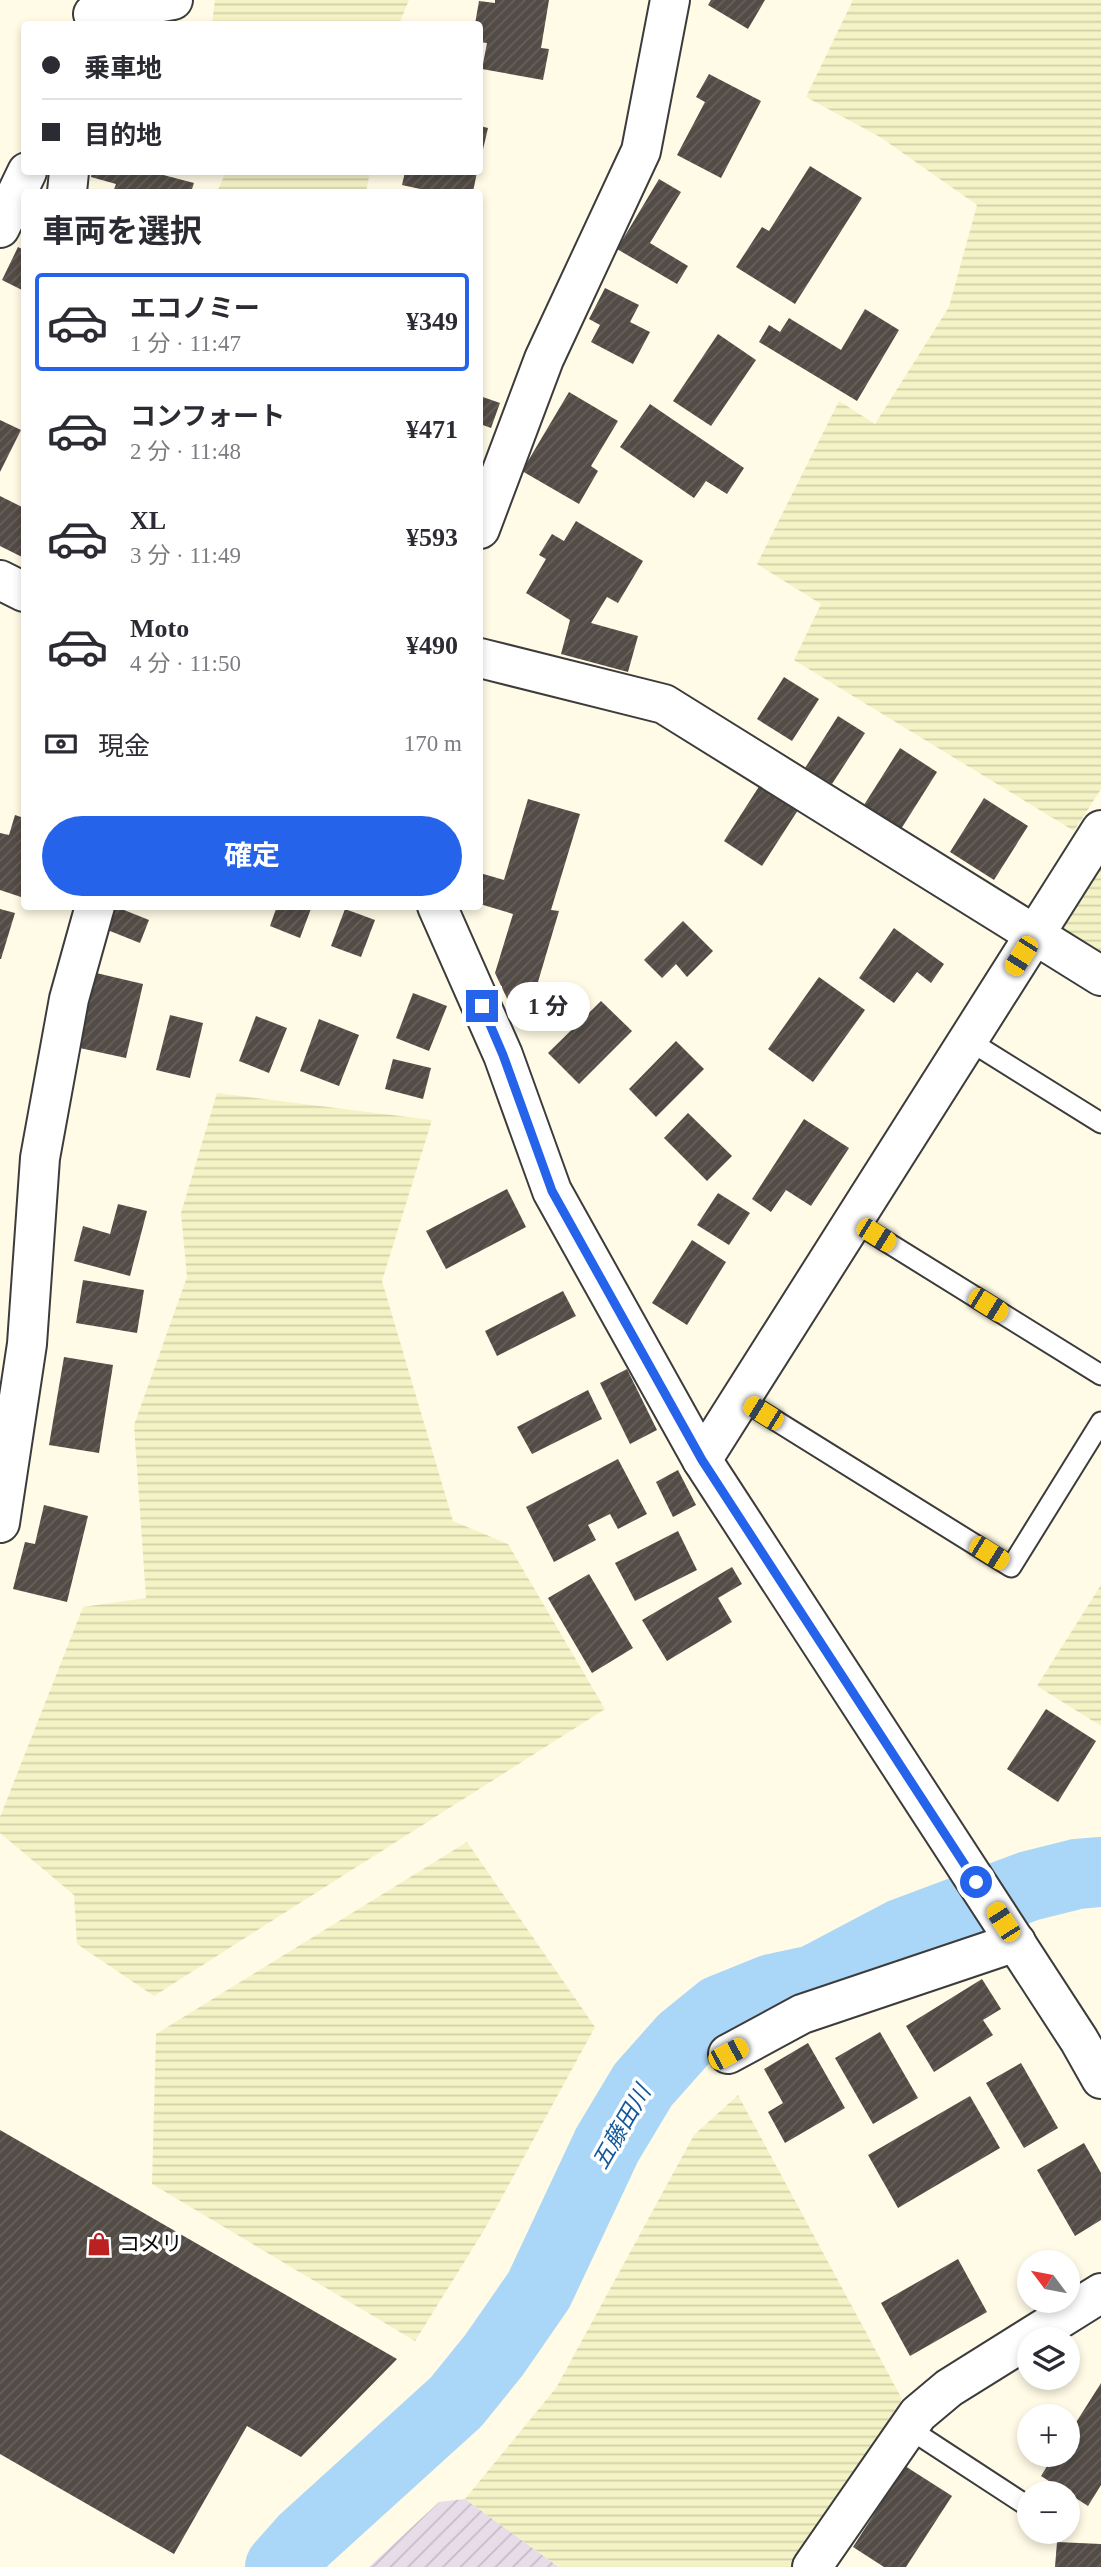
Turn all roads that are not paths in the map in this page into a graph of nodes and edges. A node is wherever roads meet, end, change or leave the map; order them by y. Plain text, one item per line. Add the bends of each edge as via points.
1 (173, 0) edge
2 (670, 0) edge
3 (91, 13) edge
4 (26, 175) edge
5 (0, 228) edge
6 (483, 521) edge
7 (0, 580) edge
8 (21, 590) edge
9 (483, 659) edge
10 (1101, 830) edge
11 (94, 910) edge
12 (439, 910) edge
13 (1035, 934) junction
14 (1101, 976) edge
15 (968, 1040) junction
16 (1101, 1123) edge
17 (853, 1221) junction
18 (1101, 1375) edge
19 (741, 1399) junction
20 (1101, 1422) edge
21 (702, 1460) junction
22 (0, 1523) edge
23 (1016, 1942) junction
24 (1090, 2036) edge
25 (728, 2054) dead end
26 (1101, 2079) edge
27 (1101, 2293) edge
28 (908, 2428) junction
29 (1017, 2499) edge
30 (812, 2567) edge

1 - 3 street
2 - 6 street via 641,150 544,359
4 - 5 street
7 - 8 street
9 - 13 street via 663,704
10 - 13 street
11 - 22 street via 69,999 40,1158 27,1344
12 - 21 street via 503,1055 552,1191
13 - 14 street
13 - 15 street
15 - 16 lane
15 - 17 street
17 - 18 lane
17 - 19 street
19 - 20 lane via 1011,1567
19 - 21 street
21 - 23 street
23 - 24 street
23 - 25 street via 802,2014
24 - 26 street
27 - 28 street via 949,2388
28 - 29 lane
28 - 30 street

